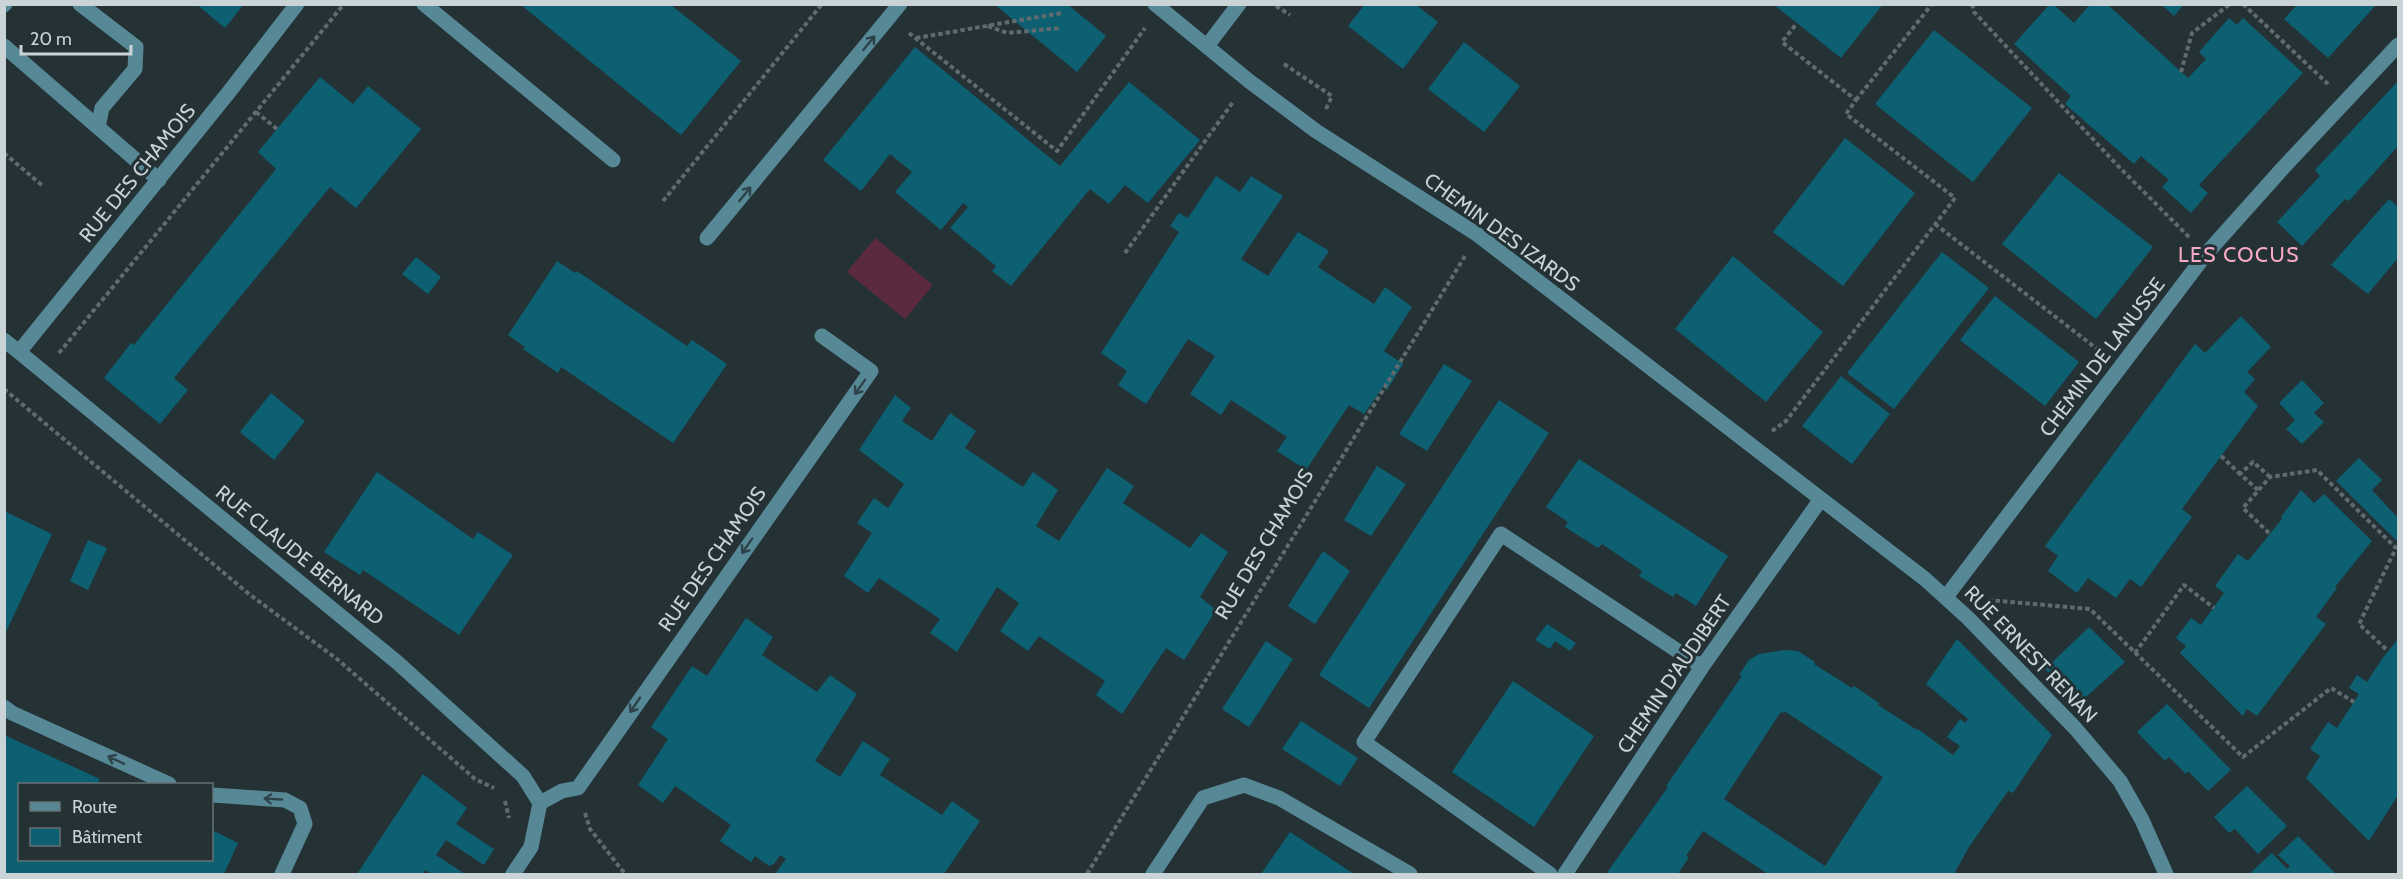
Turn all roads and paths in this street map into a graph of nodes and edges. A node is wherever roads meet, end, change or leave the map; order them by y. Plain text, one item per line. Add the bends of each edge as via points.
1 (80, 4) edge
2 (297, 4) edge
3 (344, 4) edge
4 (424, 4) edge
5 (822, 4) edge
6 (900, 4) edge
7 (1155, 4) edge
8 (1239, 4) edge
9 (1932, 4) edge
10 (1972, 4) edge
11 (2230, 4) edge
12 (2243, 4) edge
13 (1276, 6) dead end
14 (1062, 13) dead end
15 (1290, 15) dead end
16 (889, 18) junction
17 (1149, 22) dead end
18 (1797, 23) dead end
19 (985, 25) junction
20 (1061, 28) dead end
21 (916, 38) junction
22 (2398, 45) edge
23 (4, 46) edge
24 (1207, 46) junction
25 (1284, 64) dead end
26 (2181, 72) dead end
27 (1237, 96) dead end
28 (1332, 96) dead end
29 (1856, 100) junction
30 (2346, 100) junction
31 (256, 112) junction
32 (98, 127) junction
33 (277, 129) dead end
34 (4, 153) edge
35 (613, 160) dead end
36 (159, 180) junction
37 (44, 187) dead end
38 (663, 201) dead end
39 (1935, 224) junction
40 (1478, 235) junction
41 (707, 238) dead end
42 (1125, 253) dead end
43 (2206, 254) junction
44 (822, 336) dead end
45 (4, 340) edge
46 (19, 352) junction
47 (2122, 367) junction
48 (44, 372) junction
49 (4, 389) edge
50 (1752, 446) junction
51 (2221, 456) dead end
52 (2240, 474) junction
53 (2270, 477) junction
54 (2258, 490) junction
55 (1821, 499) junction
56 (2269, 533) dead end
57 (1946, 597) junction
58 (2214, 608) dead end
59 (2388, 651) dead end
60 (2134, 653) junction
61 (1702, 667) junction
62 (2354, 702) dead end
63 (4, 706) edge
64 (167, 783) edge
65 (578, 788) junction
66 (213, 795) edge
67 (540, 803) junction
68 (510, 825) dead end
69 (282, 874) edge
70 (513, 874) edge
71 (625, 874) edge
72 (1087, 874) edge
73 (1153, 874) edge
74 (1410, 874) edge
75 (1550, 874) edge
76 (1565, 874) edge
77 (2166, 874) edge

1 - 32 street via 136,47 135,69 102,108
2 - 36 street, RUE DES CHAMOIS
3 - 31 path
4 - 35 street
5 - 38 path
6 - 16 street
7 - 24 street, CHEMIN DES IZARDS
8 - 24 street
9 - 29 path
10 - 43 path via 1974,12 2119,167
11 - 26 path via 2192,33
12 - 30 path
13 - 15 path
14 - 19 path
16 - 21 path
41 -> 16 street
17 - 21 path via 1057,151
18 - 29 path via 1782,42
19 - 20 path via 1007,33
19 - 21 path
22 - 30 street, CHEMIN DE LANUSSE
23 - 32 street
24 - 40 street, CHEMIN DES IZARDS via 1316,131
25 - 28 path
27 - 42 path
29 - 39 path via 1846,114 1955,198
30 - 43 street, CHEMIN DE LANUSSE
31 - 33 path
31 - 48 path
32 - 36 street
34 - 37 path
36 - 46 street, RUE DES CHAMOIS
39 - 47 path
39 - 50 path via 1786,421
40 - 50 street, CHEMIN DES IZARDS
40 - 72 path, RUE DES CHAMOIS
43 - 47 street, CHEMIN DE LANUSSE
44 -> 65 street, RUE DES CHAMOIS via 871,372
45 - 46 street
46 - 48 street, RUE CLAUDE BERNARD
47 - 57 street, CHEMIN DE LANUSSE
48 - 67 street, RUE CLAUDE BERNARD via 398,663 523,776
49 - 68 path via 249,594 337,659 475,778 504,793
50 - 55 street, CHEMIN DES IZARDS
51 - 52 path
52 - 53 path via 2253,462
52 - 54 path
53 - 54 path
53 - 59 path via 2317,470 2396,548 2359,624
54 - 56 path via 2243,508
55 - 57 street, RUE ERNEST RENAN
55 - 61 street, CHEMIN D'AUDIBERT
57 - 60 path via 2090,609
57 - 77 street, RUE ERNEST RENAN via 2067,720 2120,781
58 - 60 path via 2184,585
60 - 62 path via 2243,757 2331,688
61 - 75 street via 1501,534 1364,742
61 - 76 street, CHEMIN D'AUDIBERT
64 -> 63 street
65 - 67 street via 562,791
65 - 71 path via 590,829
69 -> 66 street via 305,824 300,808 285,800
67 - 70 street via 531,847
73 - 74 street via 1203,798 1244,785 1279,798

